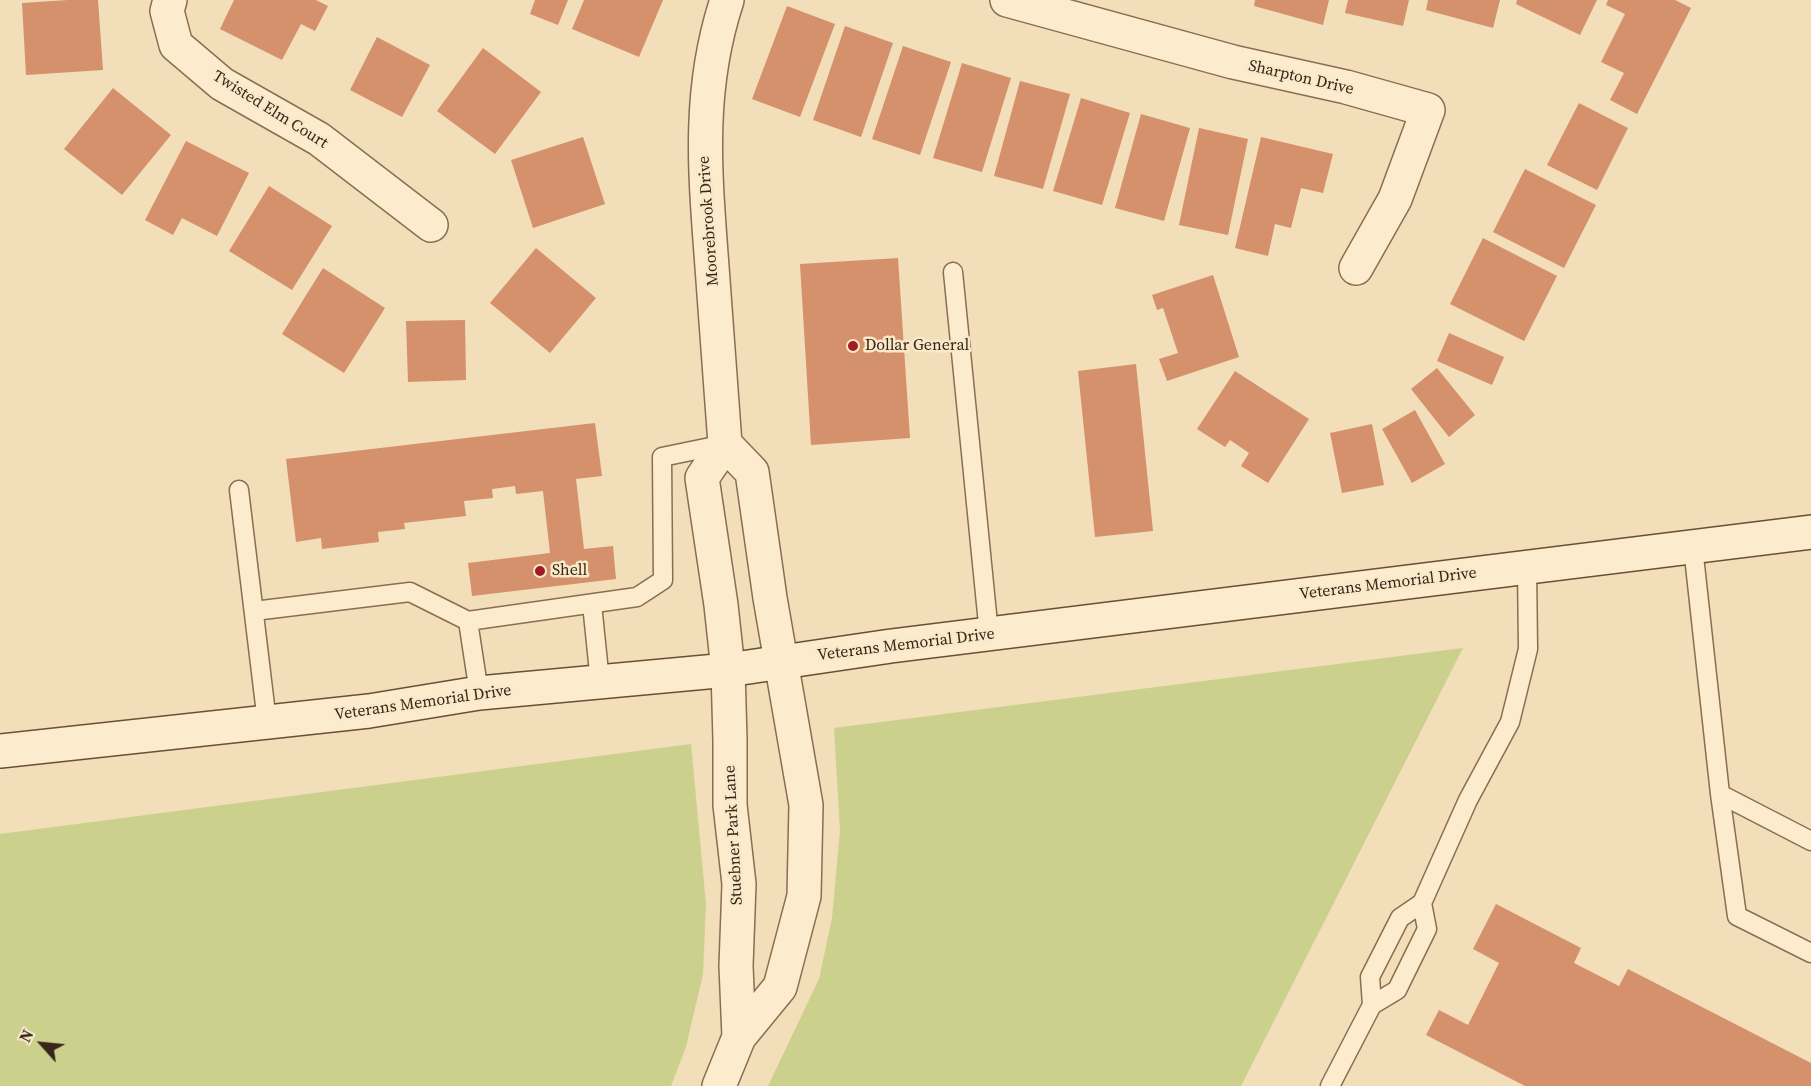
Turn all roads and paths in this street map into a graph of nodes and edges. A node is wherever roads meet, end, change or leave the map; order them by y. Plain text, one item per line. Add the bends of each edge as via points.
1 (170, 0) edge
2 (727, 0) edge
3 (1007, 0) edge
4 (431, 225) dead end
5 (1356, 268) dead end
6 (954, 272) dead end
7 (725, 444) junction
8 (239, 490) dead end
9 (1811, 532) edge
10 (1693, 547) junction
11 (1527, 567) junction
12 (592, 604) junction
13 (254, 611) junction
14 (468, 621) junction
15 (989, 634) junction
16 (782, 662) junction
17 (728, 669) junction
18 (600, 682) junction
19 (479, 693) junction
20 (267, 722) junction
21 (0, 751) edge
22 (1720, 794) junction
23 (1811, 841) edge
24 (1422, 903) junction
25 (1811, 953) edge
26 (1372, 1005) junction
27 (739, 1037) junction
28 (719, 1086) edge
29 (1330, 1086) edge

1 - 4 street, Twisted Elm Court via 167,11 176,45 222,84 320,138
2 - 7 street, Moorebrook Drive via 714,49 704,140
3 - 5 street, Sharpton Drive via 1428,110 1395,199
6 - 15 lane
7 - 12 lane via 662,457 663,580 637,597
7 - 16 street via 752,472
7 - 17 street via 702,478
8 - 13 lane
9 - 10 street, Veterans Memorial Drive
10 - 11 street, Veterans Memorial Drive
10 - 22 lane
11 - 15 street, Veterans Memorial Drive
11 - 24 lane via 1528,649 1510,722 1468,800
12 - 14 lane
12 - 18 lane
13 - 14 lane via 410,592
13 - 20 lane
14 - 19 lane
15 - 16 street, Veterans Memorial Drive
16 - 17 street, Veterans Memorial Drive
16 - 27 street, Stuebner Park Lane via 806,805 804,896 780,987
17 - 18 street, Veterans Memorial Drive
17 - 27 street, Stuebner Park Lane via 730,805 739,884
18 - 19 street, Veterans Memorial Drive
19 - 20 street, Veterans Memorial Drive
20 - 21 street, Veterans Memorial Drive
22 - 23 lane
22 - 25 lane via 1737,916
24 - 26 lane via 1400,918 1370,977
24 - 26 lane via 1427,929 1397,990
26 - 29 lane
27 - 28 street, Stuebner Park Lane

